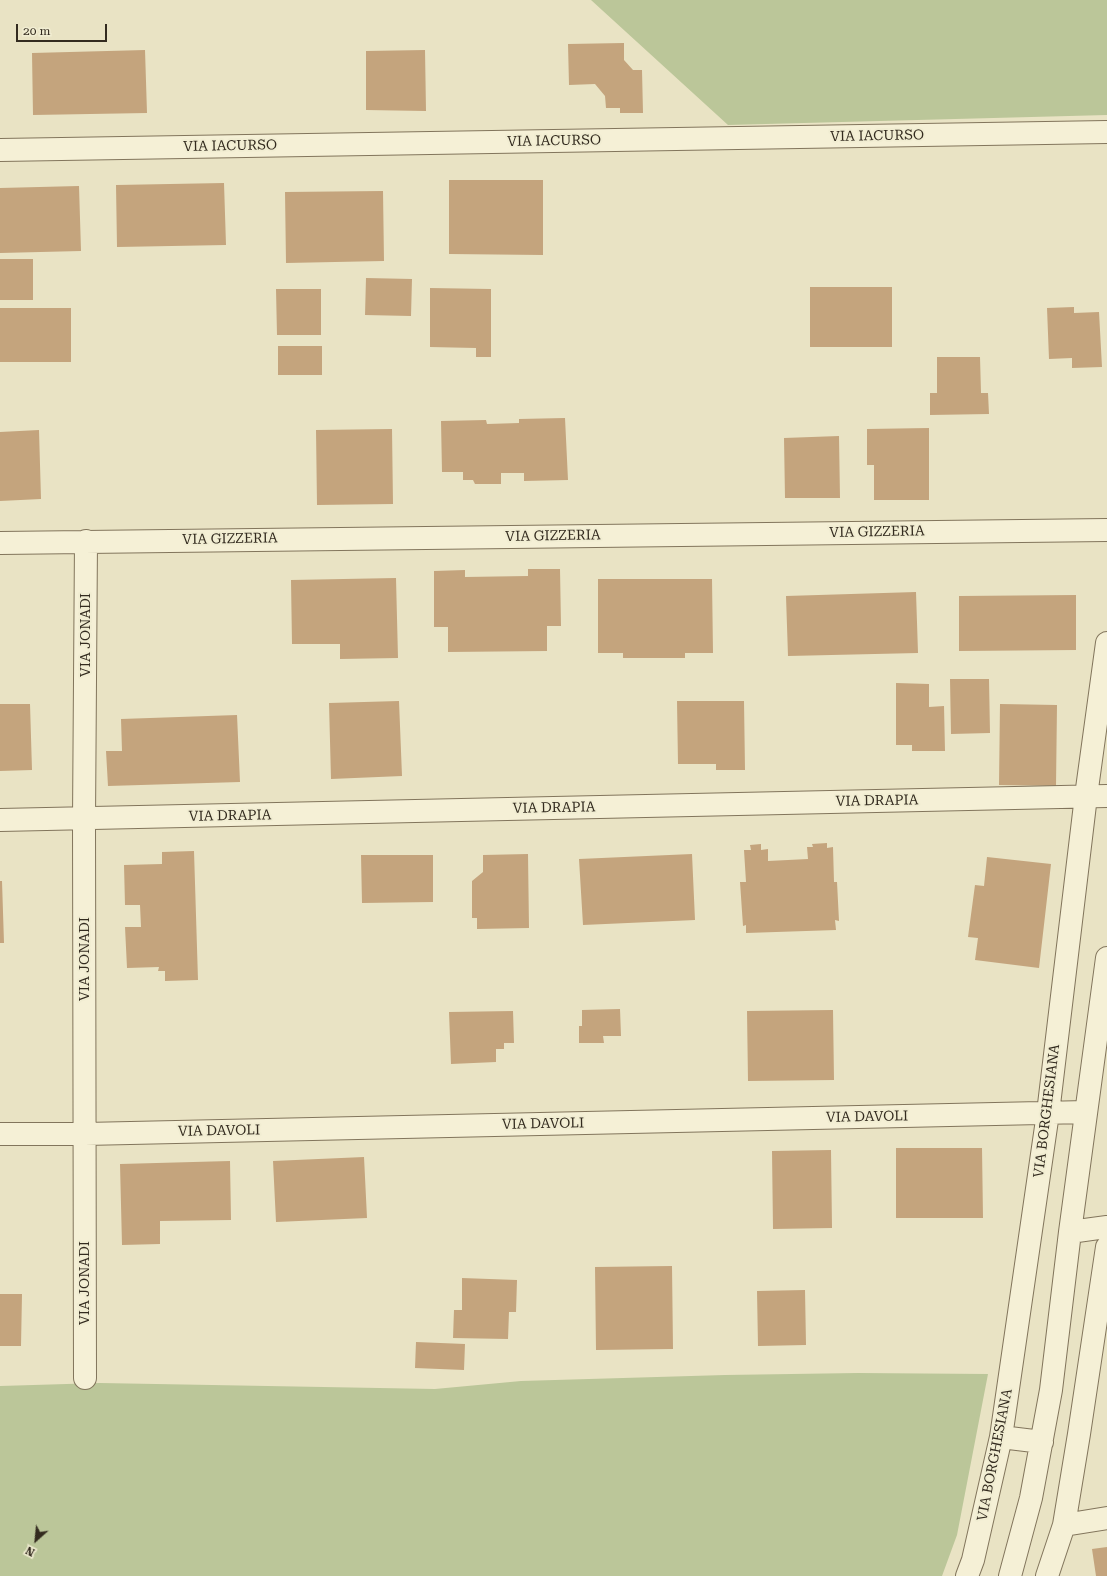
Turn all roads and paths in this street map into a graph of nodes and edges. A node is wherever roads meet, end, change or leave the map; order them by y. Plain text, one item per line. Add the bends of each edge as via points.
1 (1107, 132) edge
2 (0, 150) edge
3 (1107, 530) edge
4 (86, 541) junction
5 (0, 543) edge
6 (1107, 643) edge
7 (1086, 796) junction
8 (1107, 796) edge
9 (84, 819) junction
10 (0, 820) edge
11 (1107, 958) edge
12 (1086, 1112) junction
13 (1048, 1114) junction
14 (0, 1134) edge
15 (85, 1134) junction
16 (1107, 1227) edge
17 (1070, 1232) junction
18 (1107, 1248) edge
19 (85, 1378) dead end
20 (1002, 1437) junction
21 (1042, 1442) junction
22 (1107, 1518) edge
23 (1064, 1525) junction
24 (967, 1576) edge
25 (1010, 1576) edge
26 (1047, 1576) edge

1 - 2 street, VIA IACURSO
3 - 4 street, VIA GIZZERIA
4 - 5 street, VIA GIZZERIA
4 - 9 street, VIA JONADI
6 - 7 street, VIA BORGHESIANA
7 - 8 street, VIA DRAPIA
7 - 9 street, VIA DRAPIA
7 - 13 street, VIA BORGHESIANA
9 - 10 street, VIA DRAPIA
9 - 15 street, VIA JONADI
11 - 12 street
12 - 13 street, VIA DAVOLI
12 - 17 street
13 - 15 street, VIA DAVOLI
13 - 20 street, VIA BORGHESIANA
14 - 15 street, VIA DAVOLI
15 - 19 street, VIA JONADI
16 - 17 street
17 - 21 street via 1051,1390
18 - 23 street
20 - 21 street
20 - 24 street, VIA BORGHESIANA
21 - 25 street via 1024,1526
22 - 23 street
23 - 26 street

